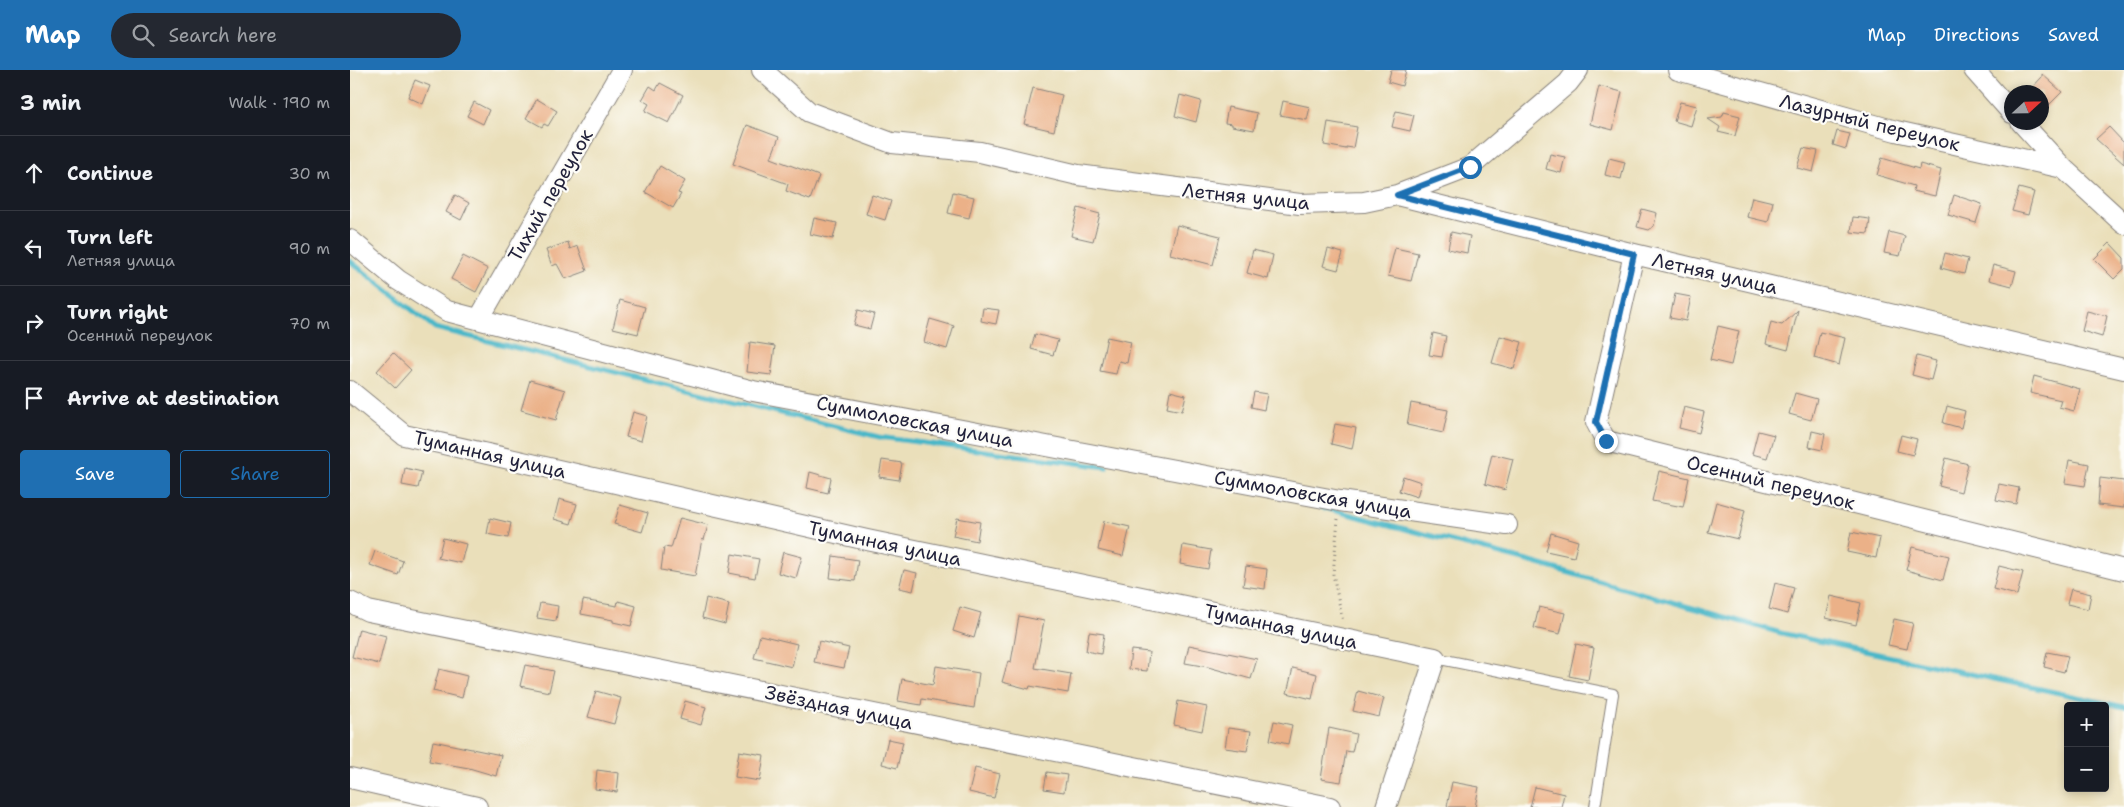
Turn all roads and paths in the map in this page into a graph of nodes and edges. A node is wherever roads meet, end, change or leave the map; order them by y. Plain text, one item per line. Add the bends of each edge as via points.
1 (622, 70) edge
2 (762, 70) edge
3 (1578, 70) edge
4 (1678, 70) edge
5 (1974, 70) edge
6 (2004, 103) edge
7 (2028, 130) edge
8 (2063, 168) junction
9 (1397, 195) junction
10 (2124, 224) edge
11 (350, 240) edge
12 (1634, 254) junction
13 (479, 319) junction
14 (2124, 369) edge
15 (350, 391) edge
16 (1338, 519) dead end
17 (1507, 526) dead end
18 (2124, 570) edge
19 (350, 602) edge
20 (1346, 640) junction
21 (1435, 658) junction
22 (350, 778) edge
23 (477, 807) edge
24 (1330, 807) edge
25 (1386, 807) edge
26 (1595, 807) edge

1 - 13 street, Тихий переулок
2 - 9 street, Летняя улица via 809,112 892,143 980,152 1078,175 1300,204 1364,202
3 - 9 street via 1568,83 1470,167
4 - 8 street, Лазурный переулок via 1896,131
5 - 6 street
7 - 8 street
8 - 10 street
9 - 12 street, Летняя улица
11 - 13 street, Суммоловская улица via 398,280 447,311
12 - 14 street, Летняя улица
12 - 18 street, Осенний переулок via 1596,422 1606,441
13 - 17 street, Суммоловская улица via 753,391 1330,499
15 - 20 street, Туманная улица via 404,435 876,542
16 - 20 path via 1333,574
19 - 24 street, Звёздная улица via 368,611
20 - 21 street, Туманная улица
21 - 25 street
21 - 26 lane via 1613,694
22 - 23 street

